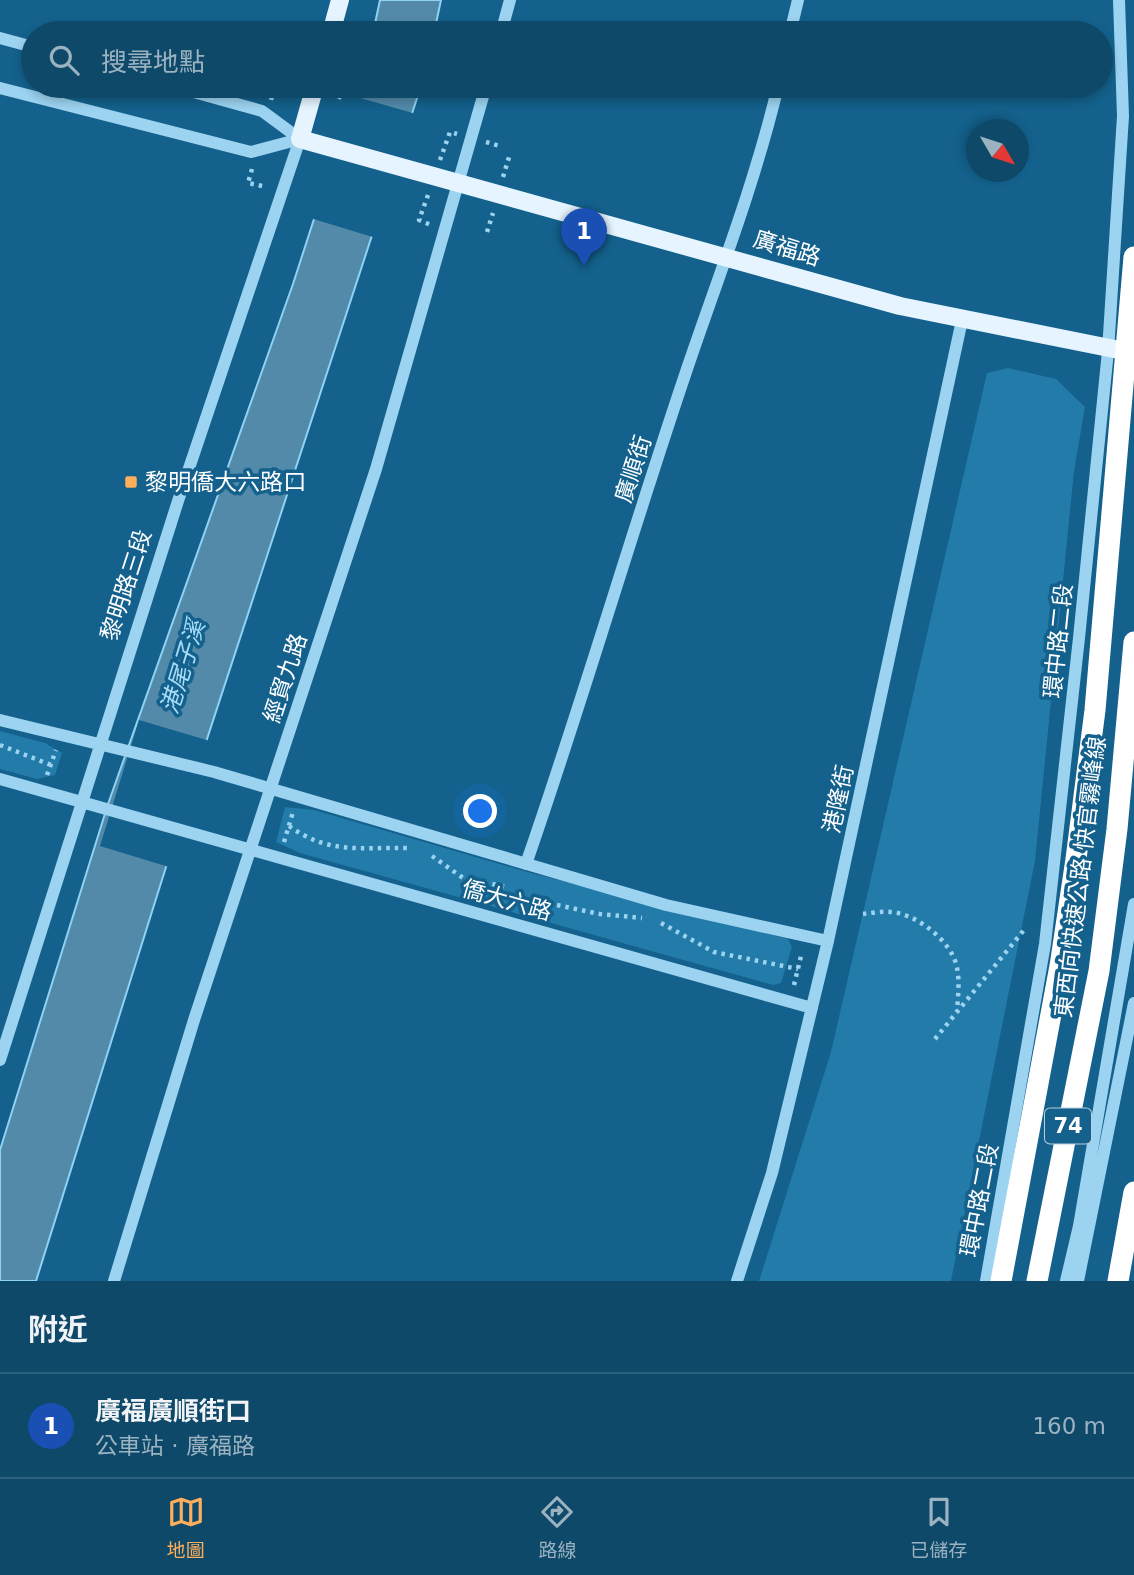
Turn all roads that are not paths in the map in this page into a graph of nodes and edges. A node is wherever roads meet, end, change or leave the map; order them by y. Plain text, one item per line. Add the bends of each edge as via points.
1 (340, 0) edge
2 (510, 0) edge
3 (798, 0) edge
4 (1119, 0) edge
5 (334, 21) edge
6 (504, 21) edge
7 (793, 21) edge
8 (0, 38) edge
9 (21, 44) edge
10 (0, 88) edge
11 (21, 93) edge
12 (39, 98) edge
13 (215, 98) edge
14 (312, 98) edge
15 (483, 98) edge
16 (775, 98) edge
17 (301, 139) junction
18 (460, 182) junction
19 (728, 256) junction
20 (1134, 257) edge
21 (962, 320) junction
22 (1108, 351) junction
23 (1134, 353) edge
24 (1134, 642) edge
25 (0, 720) edge
26 (99, 746) junction
27 (0, 779) edge
28 (272, 788) junction
29 (82, 801) junction
30 (251, 849) junction
31 (526, 864) junction
32 (1134, 904) edge
33 (828, 941) junction
34 (1134, 1003) edge
35 (812, 1008) junction
36 (0, 1060) edge
37 (1134, 1192) edge
38 (114, 1281) edge
39 (737, 1281) edge
40 (986, 1281) edge
41 (1001, 1281) edge
42 (1037, 1281) edge
43 (1066, 1281) edge
44 (1077, 1281) edge
45 (1118, 1281) edge

1 - 5 main road
2 - 6 street
3 - 7 street
4 - 22 street, 環中路二段 via 1123,116
8 - 9 street
10 - 11 street
12 - 17 street via 251,152
13 - 17 street via 262,111
14 - 17 main road, 黎明路三段
15 - 18 street, 經貿九路
16 - 19 street, 廣順街
17 - 18 main road, 廣福路
17 - 26 street, 黎明路三段
18 - 19 main road, 廣福路
18 - 28 street, 經貿九路 via 376,469
19 - 21 main road, 廣福路
19 - 31 street, 廣順街
20 - 41 highway via 1095,710 1060,966
21 - 22 main road, 廣福路
21 - 33 street, 港隆街
22 - 23 main road, 廣福路
22 - 40 street, 環中路二段 via 1045,944
24 - 42 highway, 東西向快速公路 快官霧峰線 / 74 via 1099,971
25 - 26 street
26 - 28 street, 僑大六路
26 - 29 street, 黎明路三段
27 - 29 street
28 - 30 street, 經貿九路
28 - 31 street, 僑大六路
29 - 30 street, 僑大六路
29 - 36 street, 黎明路三段
30 - 35 street, 僑大六路
30 - 38 street, 經貿九路
31 - 33 street, 僑大六路 via 666,905
32 - 43 street via 1082,1213
33 - 35 street, 港隆街
34 - 44 street
35 - 39 street, 港隆街 via 772,1173
37 - 45 highway

